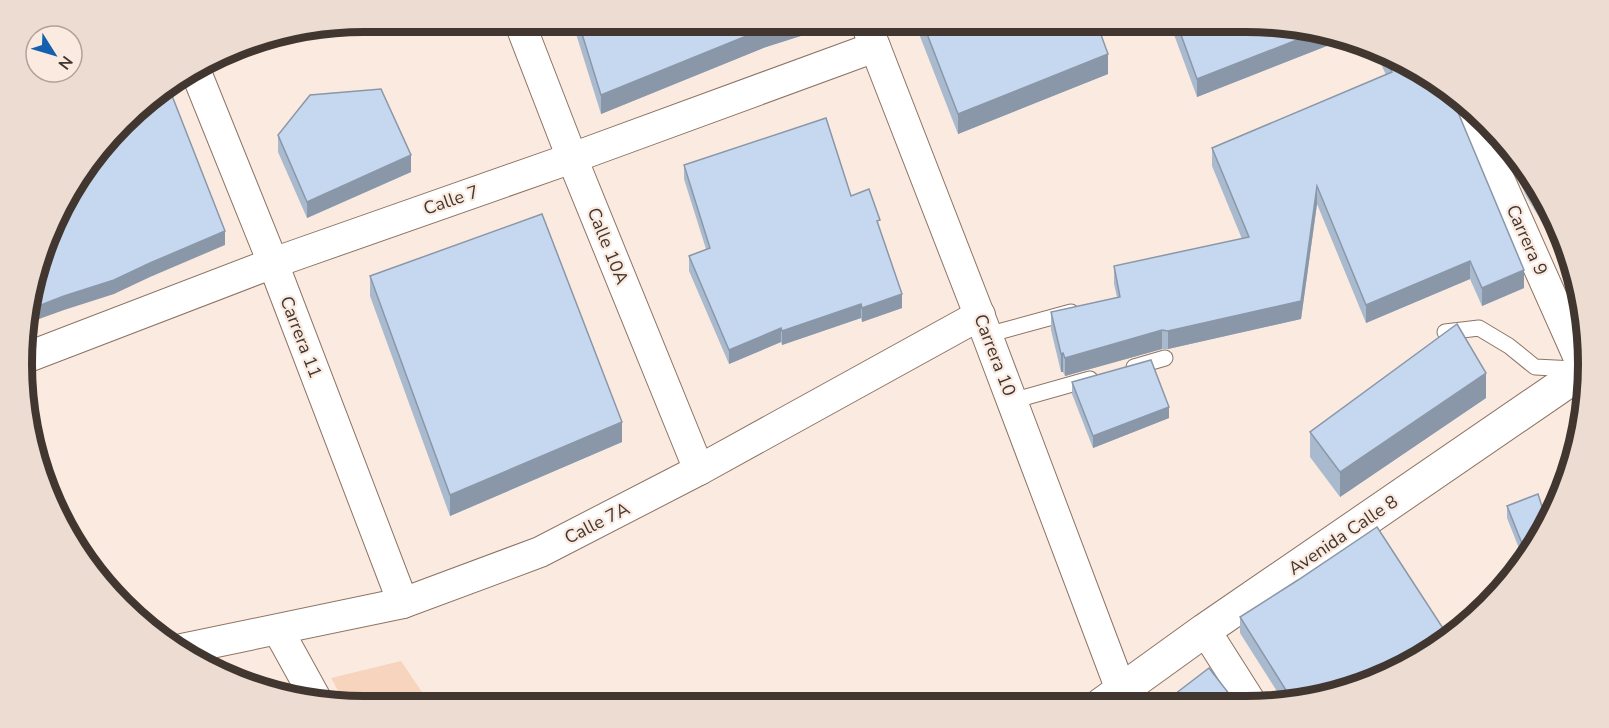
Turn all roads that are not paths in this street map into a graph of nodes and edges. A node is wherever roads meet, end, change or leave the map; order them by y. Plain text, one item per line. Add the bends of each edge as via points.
1 (523, 32) edge
2 (870, 34) edge
3 (198, 76) edge
4 (1475, 124) edge
5 (572, 158) junction
6 (273, 263) junction
7 (1085, 308) edge
8 (984, 325) junction
9 (1445, 332) edge
10 (1577, 351) edge
11 (32, 355) edge
12 (1165, 358) dead end
13 (1122, 370) edge
14 (1578, 370) edge
15 (1100, 376) edge
16 (1577, 376) edge
17 (1012, 401) junction
18 (699, 470) junction
19 (402, 603) junction
20 (278, 630) junction
21 (1205, 630) junction
22 (191, 647) edge
23 (312, 692) edge
24 (1111, 696) edge
25 (1112, 696) edge
26 (1247, 696) edge

1 - 5 street, Calle 10A
2 - 5 street, Calle 7
2 - 8 street, Carrera 10
3 - 6 street, Carrera 11
4 - 10 street, Carrera 9
5 - 6 street, Calle 7
5 - 18 street, Calle 10A
6 - 11 street, Calle 7
6 - 19 street, Carrera 11
7 - 8 lane
8 - 17 street, Carrera 10
8 - 18 street, Calle 7A
9 - 14 lane via 1479,328 1535,367
12 - 13 lane
15 - 17 lane
16 - 21 main road, Avenida Calle 8
17 - 24 street, Carrera 10
18 - 19 street, Calle 7A via 540,552
19 - 20 street, Calle 7A
20 - 22 street, Calle 7A
20 - 23 street
21 - 25 main road, Avenida Calle 8
21 - 26 street

